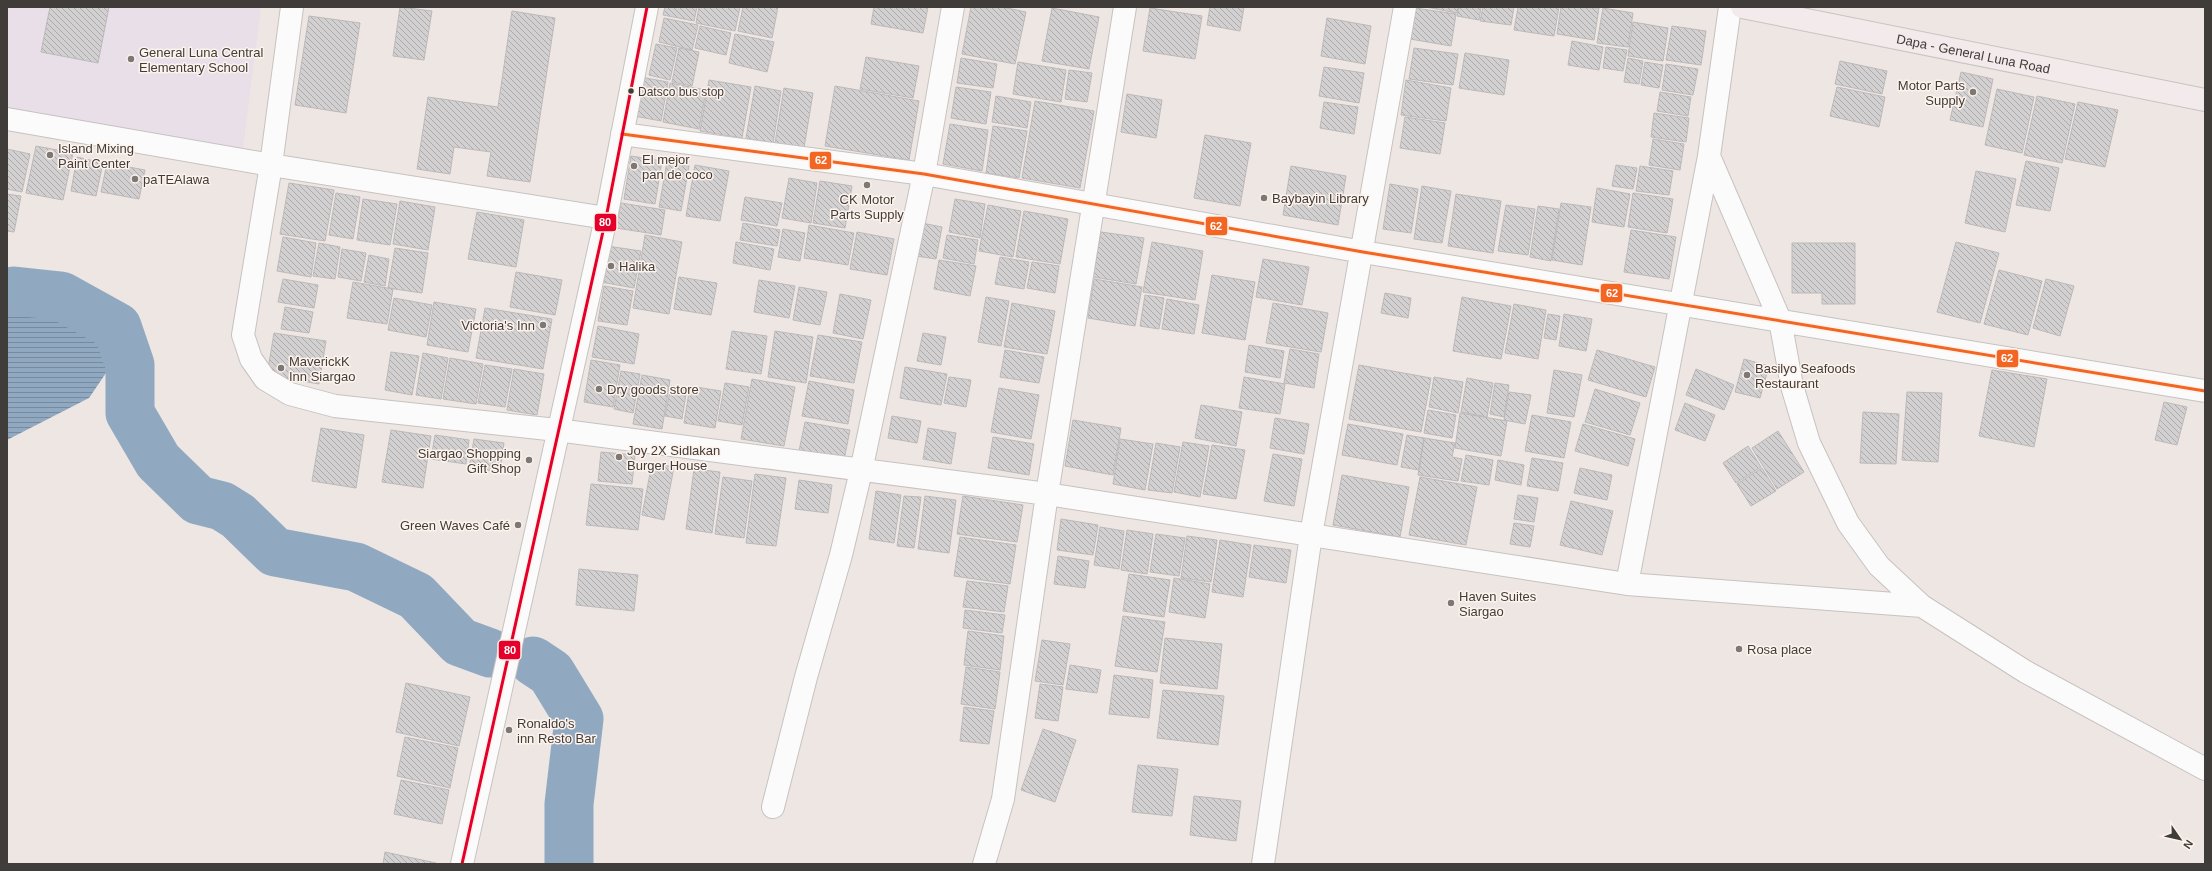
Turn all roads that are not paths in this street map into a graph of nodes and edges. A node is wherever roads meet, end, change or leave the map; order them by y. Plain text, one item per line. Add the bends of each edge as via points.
1 (292, 7) edge
2 (647, 7) edge
3 (953, 7) edge
4 (1125, 7) edge
5 (1405, 7) edge
6 (1730, 7) edge
7 (1742, 7) edge
8 (2205, 100) edge
9 (7, 119) edge
10 (622, 134) junction
11 (1708, 156) junction
12 (271, 165) junction
13 (924, 174) junction
14 (1093, 206) junction
15 (606, 218) junction
16 (1363, 252) junction
17 (1681, 305) junction
18 (1780, 320) junction
19 (2205, 391) edge
20 (557, 430) junction
21 (860, 471) junction
22 (1047, 494) junction
23 (1311, 535) junction
24 (1627, 584) junction
25 (1922, 606) junction
26 (2205, 769) edge
27 (773, 807) dead end
28 (462, 864) edge
29 (984, 864) edge
30 (1263, 864) edge

1 - 12 street
2 - 10 street
3 - 13 street
4 - 14 street
5 - 16 street
6 - 11 street
7 - 8 main road, Dapa - General Luna Road
9 - 12 street
10 - 13 street
10 - 15 street
11 - 17 street
11 - 18 street
12 - 15 street
12 - 20 street via 243,335 251,359 265,379 290,394 335,406
13 - 14 street
13 - 21 street
14 - 16 street
14 - 22 street
15 - 20 street
16 - 17 street
16 - 23 street
17 - 18 street
17 - 24 street
18 - 19 street
18 - 25 street via 1792,386 1809,444 1819,466 1848,522 1879,566
20 - 21 street
20 - 28 street
21 - 22 street
21 - 27 street via 841,556 806,676
22 - 23 street
22 - 29 street via 1003,799
23 - 24 street
23 - 30 street
24 - 25 street
25 - 26 street via 2026,672

